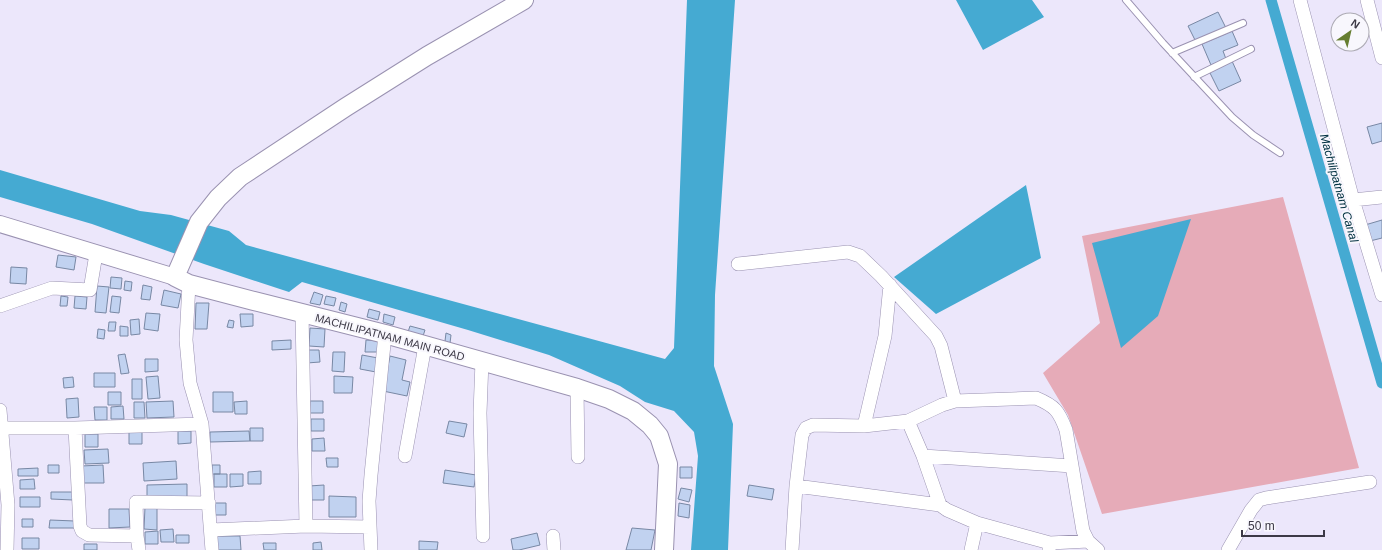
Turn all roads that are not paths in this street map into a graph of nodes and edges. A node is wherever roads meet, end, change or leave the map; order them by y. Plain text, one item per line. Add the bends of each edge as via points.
1 (524, 0) edge
2 (1126, 0) edge
3 (1300, 0) edge
4 (1367, 0) edge
5 (1244, 22) dead end
6 (1251, 49) dead end
7 (1172, 53) junction
8 (1382, 58) edge
9 (1194, 76) junction
10 (1280, 153) dead end
11 (1382, 197) edge
12 (1353, 200) junction
13 (0, 224) edge
14 (96, 254) junction
15 (738, 264) dead end
16 (180, 276) junction
17 (1379, 278) edge
18 (890, 285) junction
19 (1382, 295) edge
20 (0, 306) edge
21 (302, 313) junction
22 (385, 334) junction
23 (424, 346) junction
24 (482, 361) junction
25 (578, 388) junction
26 (955, 402) junction
27 (0, 410) edge
28 (908, 421) junction
29 (202, 424) junction
30 (864, 426) junction
31 (2, 428) junction
32 (75, 428) junction
33 (405, 456) dead end
34 (923, 456) junction
35 (578, 457) dead end
36 (1072, 466) junction
37 (1370, 482) dead end
38 (796, 486) junction
39 (209, 503) junction
40 (940, 505) junction
41 (977, 523) junction
42 (306, 526) junction
43 (370, 527) junction
44 (211, 530) junction
45 (136, 536) junction
46 (483, 536) dead end
47 (553, 536) dead end
48 (1088, 541) junction
49 (1050, 547) edge
50 (7, 550) edge
51 (138, 550) edge
52 (212, 550) edge
53 (372, 550) edge
54 (554, 550) edge
55 (664, 550) edge
56 (792, 550) edge
57 (971, 550) edge
58 (1098, 550) edge
59 (1228, 550) edge

1 - 16 main road via 427,56 240,177 218,198 199,222
2 - 7 lane
3 - 12 street
4 - 8 street
5 - 7 lane
6 - 9 lane
7 - 9 lane
9 - 10 lane via 1253,135
11 - 12 street
12 - 17 street
13 - 14 street, MACHILIPATNAM MAIN ROAD
14 - 16 street, MACHILIPATNAM MAIN ROAD
14 - 20 street via 90,290 52,288
15 - 18 street via 848,252 860,256
16 - 21 main road, MACHILIPATNAM MAIN ROAD
16 - 29 street via 190,383
17 - 19 street
18 - 26 street via 936,336 941,346
18 - 30 street via 885,336
21 - 22 main road, MACHILIPATNAM MAIN ROAD
21 - 42 street
22 - 23 main road, MACHILIPATNAM MAIN ROAD
22 - 43 street via 371,475
23 - 24 main road, MACHILIPATNAM MAIN ROAD
23 - 33 street
24 - 25 main road, MACHILIPATNAM MAIN ROAD
24 - 46 street via 480,413
25 - 35 street
25 - 55 main road, MACHILIPATNAM MAIN ROAD via 632,410 660,436 668,464
26 - 28 street via 942,405
26 - 36 street via 1036,398 1049,403 1062,418
27 - 31 street
28 - 30 street
28 - 34 street
29 - 32 street
29 - 39 street
30 - 38 street via 812,425 806,428 802,435
31 - 32 street
31 - 50 street via 8,506
32 - 45 street via 82,531 89,535
34 - 36 street
34 - 40 street
36 - 48 street via 1083,531
37 - 59 street via 1259,500
38 - 40 street
38 - 56 street
39 - 44 street
39 - 45 street via 136,502
40 - 41 street
41 - 49 street
41 - 57 street
42 - 43 street
42 - 44 street
43 - 53 street
44 - 52 street
45 - 51 street
47 - 54 street
48 - 49 street
48 - 58 street

